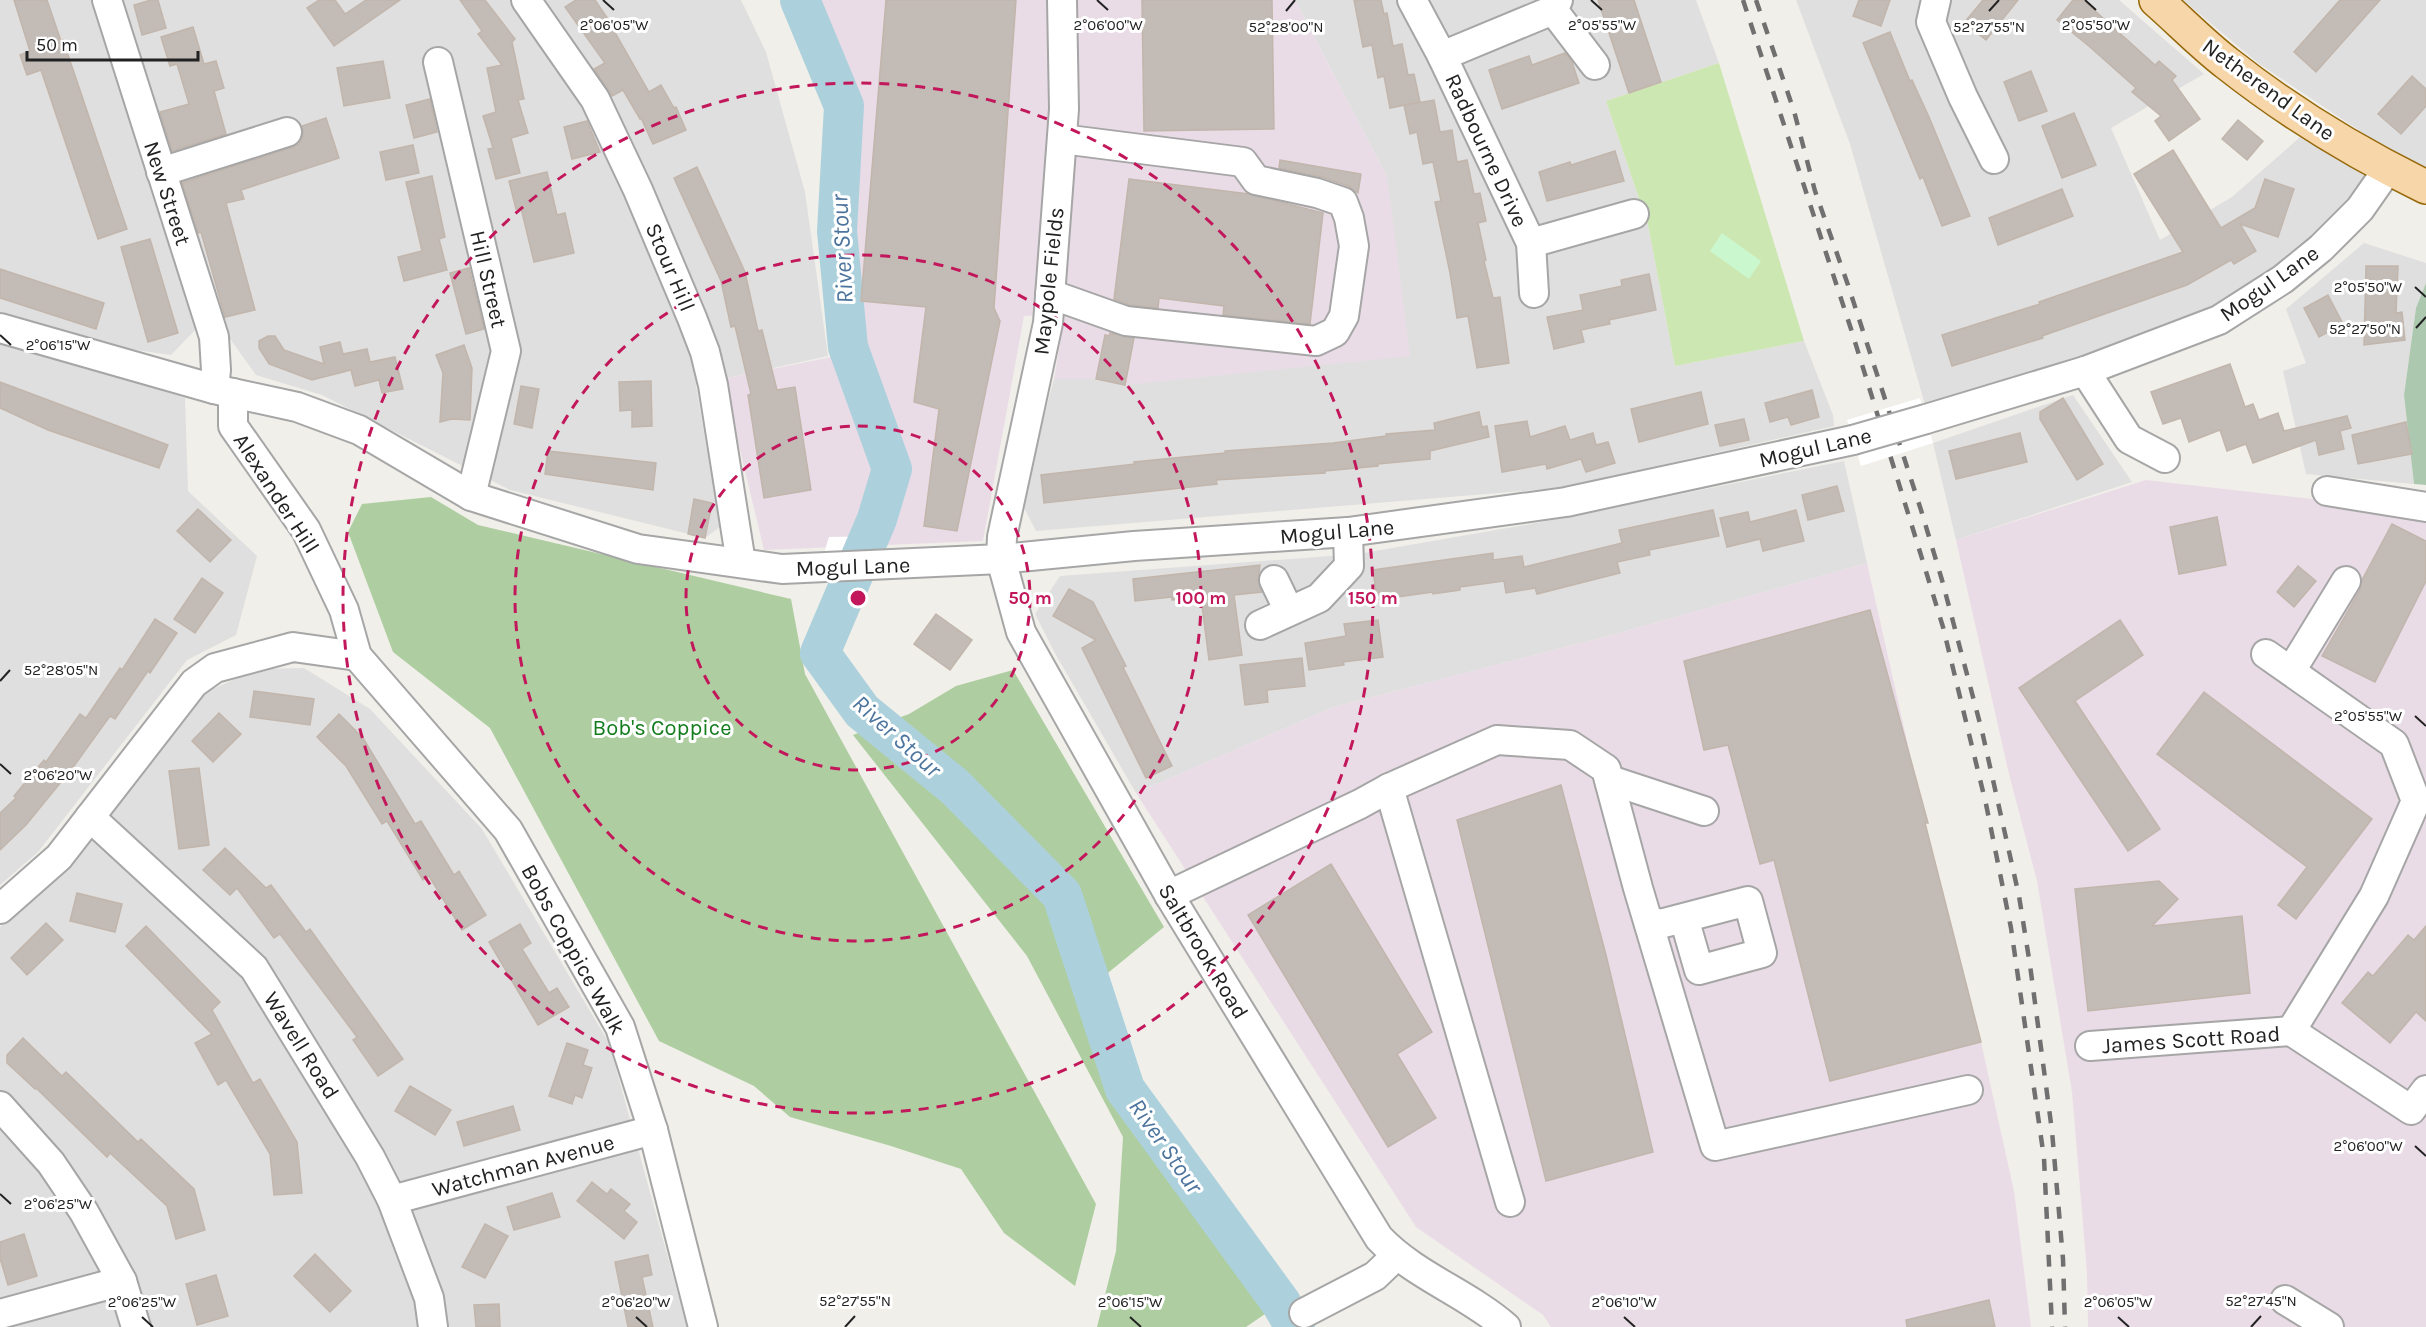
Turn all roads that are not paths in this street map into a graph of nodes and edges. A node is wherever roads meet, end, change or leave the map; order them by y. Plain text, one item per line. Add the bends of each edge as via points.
1 (107, 0) edge
2 (526, 0) edge
3 (1062, 0) edge
4 (1412, 0) edge
5 (1936, 0) edge
6 (2156, 0) edge
7 (1556, 5) edge
8 (1442, 56) junction
9 (438, 62) dead end
10 (1595, 65) dead end
11 (286, 132) dead end
12 (1062, 139) junction
13 (1994, 159) dead end
14 (2388, 169) junction
15 (161, 172) junction
16 (2426, 187) edge
17 (1634, 214) dead end
18 (1531, 243) junction
19 (1534, 293) dead end
20 (1050, 294) junction
21 (0, 328) edge
22 (2085, 371) junction
23 (223, 391) junction
24 (2165, 458) dead end
25 (2327, 491) dead end
26 (471, 496) junction
27 (2426, 507) edge
28 (1348, 532) junction
29 (1001, 559) junction
30 (741, 563) junction
31 (1274, 580) dead end
32 (2346, 581) dead end
33 (1289, 611) junction
34 (1260, 625) dead end
35 (2266, 654) dead end
36 (357, 656) junction
37 (2291, 671) junction
38 (1610, 783) junction
39 (1389, 788) junction
40 (1704, 811) dead end
41 (90, 817) junction
42 (1169, 895) junction
43 (0, 909) edge
44 (1684, 918) dead end
45 (1649, 924) junction
46 (2291, 1031) junction
47 (2090, 1046) dead end
48 (1968, 1090) dead end
49 (0, 1106) edge
50 (2421, 1108) edge
51 (653, 1131) junction
52 (392, 1200) junction
53 (1510, 1202) dead end
54 (1396, 1256) junction
55 (122, 1281) junction
56 (2285, 1300) dead end
57 (1304, 1313) dead end
58 (0, 1314) edge
59 (136, 1327) edge
60 (433, 1327) edge
61 (703, 1327) edge
62 (1506, 1327) edge
63 (2329, 1327) edge

1 - 15 street, New Street
2 - 30 street, Stour Hill via 595,99 638,190 705,352
3 - 12 street, Maypole Fields
4 - 8 street, Radbourne Drive
5 - 13 street via 1931,22
6 - 14 main road, Netherend Lane via 2227,64 2326,133
7 - 8 street, Radbourne Drive
7 - 10 street, Radbourne Drive
8 - 18 street, Radbourne Drive
9 - 26 street, Hill Street via 506,351
11 - 15 street
12 - 20 street, Maypole Fields
12 - 20 street via 1243,162 1256,180 1343,202 1354,246 1344,316 1335,332 1316,340 1126,321
14 - 16 main road, Netherend Lane
14 - 22 street, Mogul Lane via 2361,209 2283,279 2220,321
15 - 23 street, New Street via 214,338 216,370
17 - 18 street, Radbourne Drive
18 - 19 street, Radbourne Drive
20 - 29 street, Maypole Fields via 1048,323 1002,537
21 - 23 street, Mogul Lane
22 - 24 street via 2129,439
22 - 28 street, Mogul Lane, bridge via 1853,440 1566,502
23 - 26 street, Mogul Lane via 297,407 359,430
23 - 36 street, Alexander Hill via 233,426 306,530 344,609
25 - 27 street
26 - 30 street, Mogul Lane via 638,549
28 - 29 street, Mogul Lane
28 - 33 street via 1349,566 1319,598
29 - 30 street, Mogul Lane via 782,569
29 - 42 street, Saltbrook Road via 1021,632
31 - 33 street
32 - 37 street
33 - 34 street
35 - 37 street, James Scott Road
36 - 41 street via 293,647 215,668 194,683
36 - 51 street, Bobs Coppice Walk via 508,830 620,1027
37 - 46 street, James Scott Road via 2394,744 2416,801 2374,896
38 - 39 street via 1606,769 1570,745 1497,740
38 - 40 street
38 - 45 street
39 - 42 street
39 - 53 street
41 - 43 street via 59,857
41 - 52 street, Wavell Road via 254,968 370,1157
42 - 54 street, Saltbrook Road via 1379,1238
44 - 45 street
45 - 48 street via 1715,1146
46 - 47 street, James Scott Road
46 - 50 street, James Scott Road
49 - 55 street via 51,1163 84,1212
51 - 52 street, Watchman Avenue
51 - 61 street, Bobs Coppice Walk
52 - 60 street, Wavell Road via 429,1298
54 - 57 street via 1375,1276
54 - 62 street, Saltbrook Road
55 - 58 street
55 - 59 street
56 - 63 street

